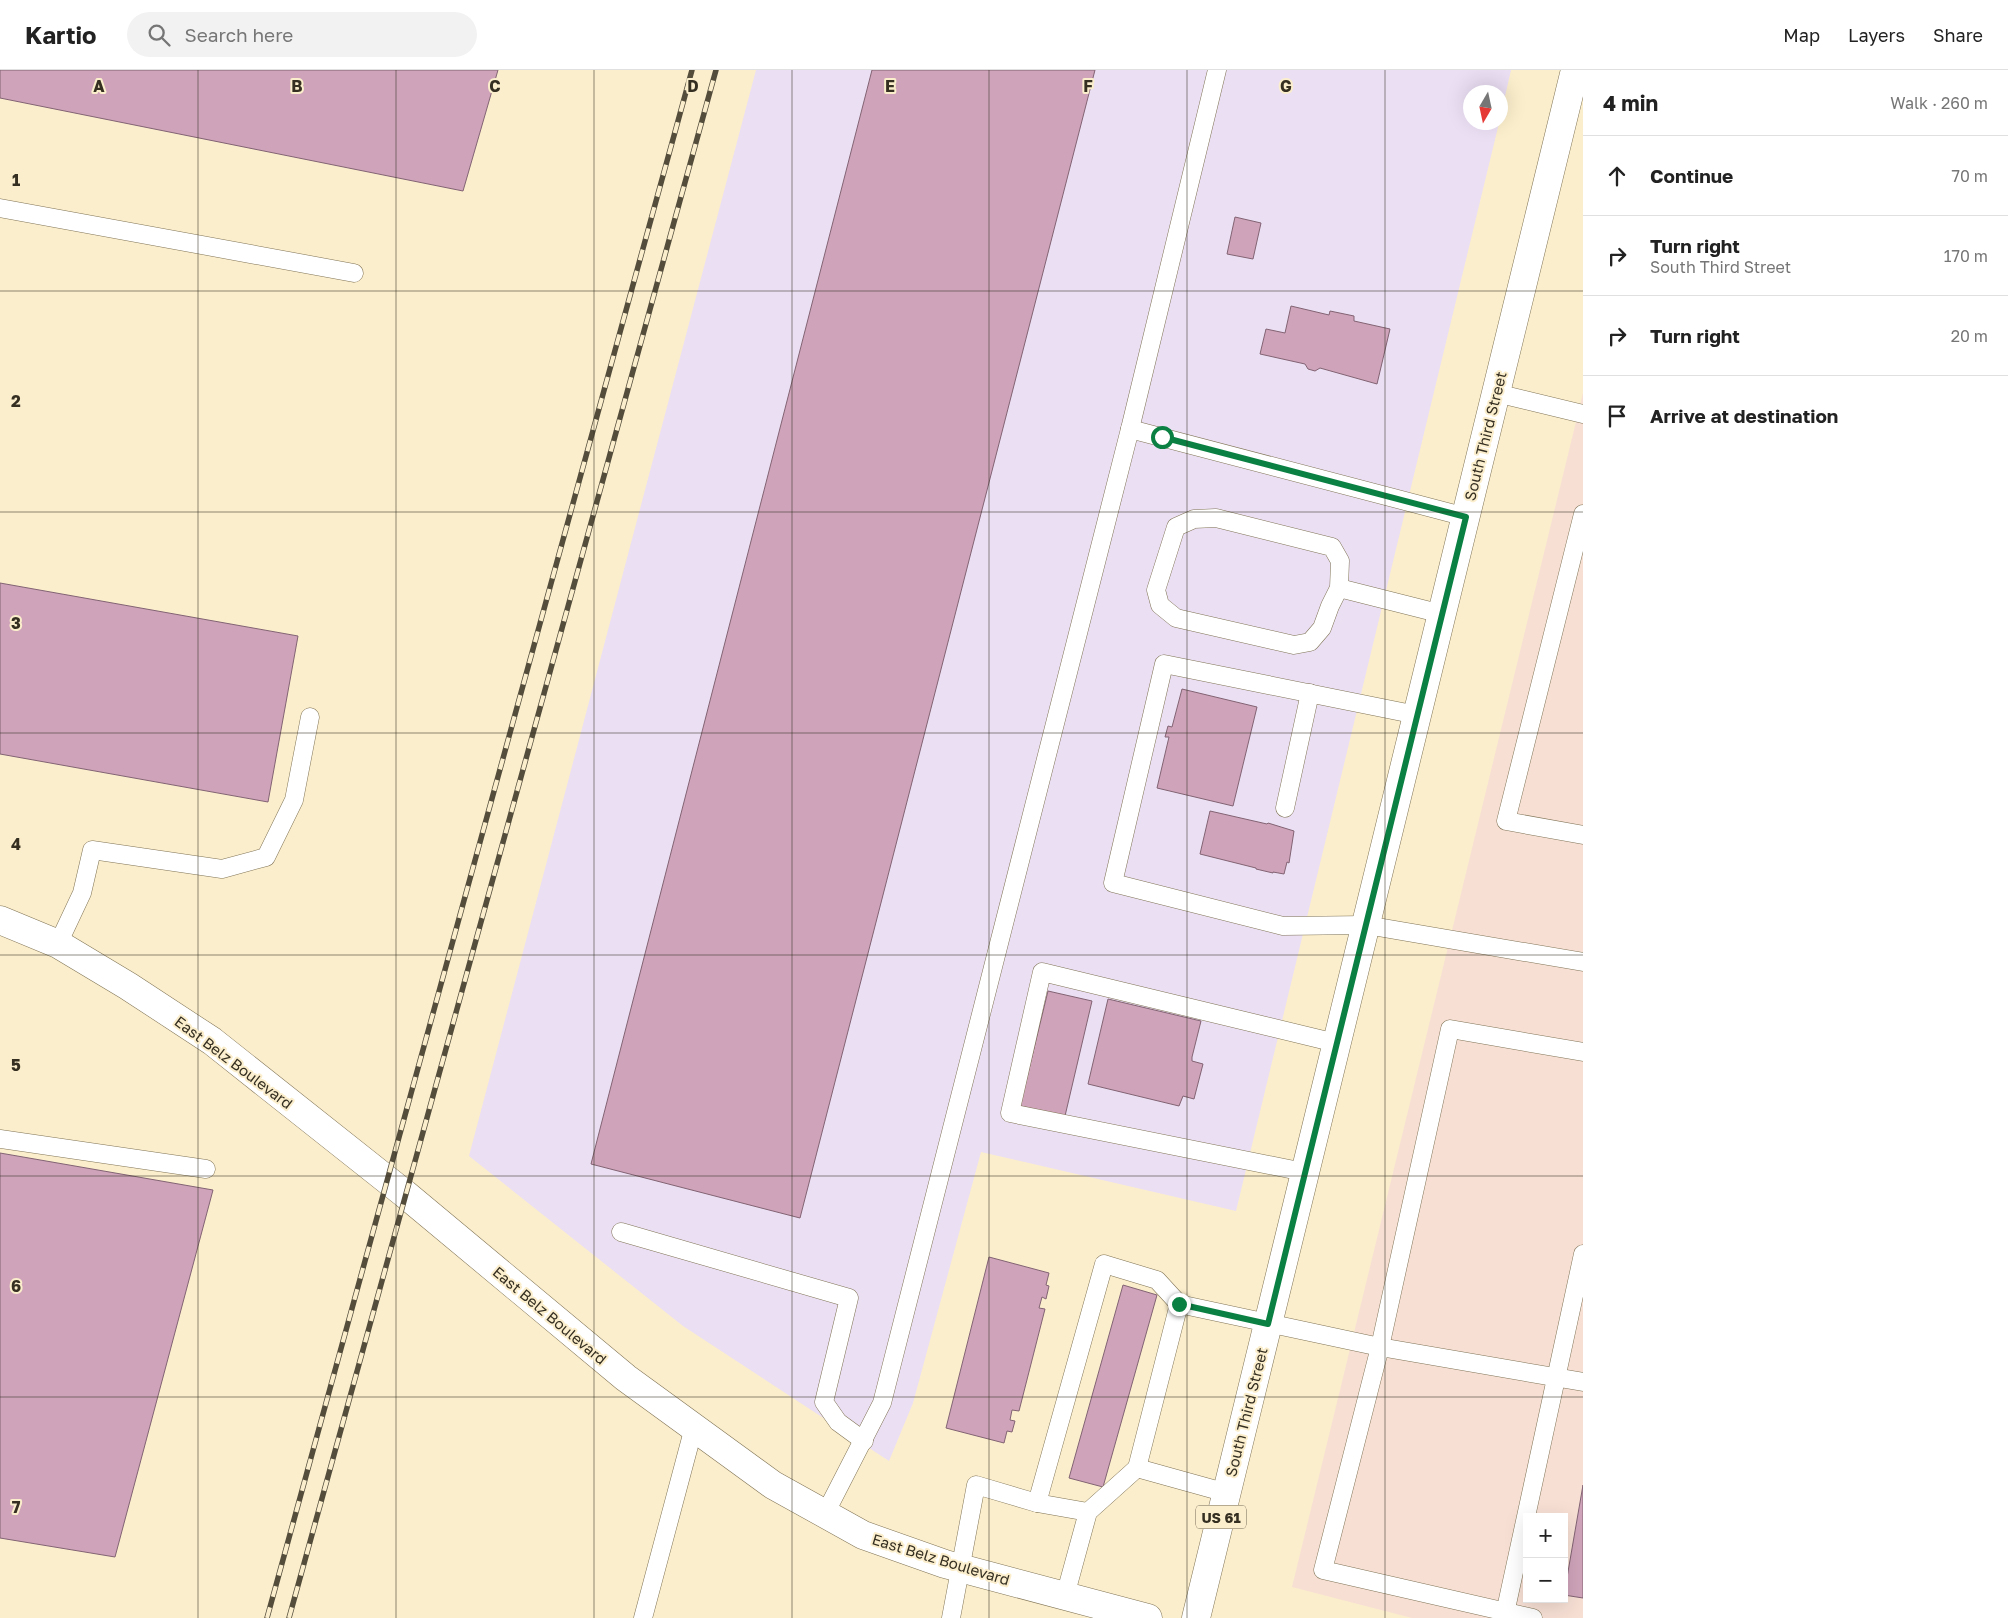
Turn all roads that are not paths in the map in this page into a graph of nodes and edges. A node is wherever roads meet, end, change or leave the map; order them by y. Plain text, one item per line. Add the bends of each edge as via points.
1 (1217, 70) edge
2 (1575, 70) edge
3 (0, 208) edge
4 (354, 273) dead end
5 (1496, 394) junction
6 (1583, 414) edge
7 (1130, 429) junction
8 (1583, 514) edge
9 (1466, 517) junction
10 (1340, 588) junction
11 (1442, 614) junction
12 (1310, 693) junction
13 (1417, 715) junction
14 (310, 717) dead end
15 (1285, 808) dead end
16 (1583, 835) edge
17 (0, 920) edge
18 (1366, 925) junction
19 (58, 944) junction
20 (1583, 962) edge
21 (1336, 1043) junction
22 (1583, 1052) edge
23 (0, 1139) edge
24 (206, 1169) dead end
25 (1304, 1172) junction
26 (621, 1232) dead end
27 (1583, 1254) edge
28 (1179, 1304) junction
29 (1268, 1324) junction
30 (1380, 1347) junction
31 (1557, 1377) junction
32 (1583, 1382) edge
33 (694, 1427) junction
34 (864, 1441) junction
35 (1137, 1468) junction
36 (1227, 1492) junction
37 (1037, 1503) junction
38 (1088, 1512) junction
39 (825, 1514) junction
40 (960, 1568) junction
41 (1065, 1596) junction
42 (1504, 1616) edge
43 (643, 1618) edge
44 (951, 1618) edge
45 (1148, 1618) edge
46 (1196, 1618) edge
47 (1532, 1618) edge

1 - 7 lane
2 - 5 main road, South Third Street / US 61
3 - 4 lane
5 - 6 lane
5 - 9 main road, South Third Street / US 61
7 - 9 lane
7 - 34 lane via 882,1403
8 - 16 lane via 1506,821
9 - 11 main road, South Third Street / US 61
10 - 10 lane via 1340,561 1332,547 1216,518 1194,518 1176,527 1156,590 1160,605 1176,618 1294,645 1310,642 1322,628
10 - 11 lane
11 - 13 main road, South Third Street / US 61
12 - 13 lane
12 - 15 lane
12 - 18 lane via 1164,664 1113,883 1283,926
13 - 18 main road, South Third Street / US 61
14 - 19 lane via 294,800 266,857 222,868 92,850 82,893
17 - 19 main road, East Belz Boulevard
18 - 20 lane
18 - 21 main road, South Third Street / US 61
19 - 33 main road, East Belz Boulevard via 212,1041 406,1194 626,1378
21 - 25 main road, South Third Street / US 61
21 - 25 lane via 1042,972 1010,1113
22 - 30 lane via 1450,1029
23 - 24 lane
25 - 29 main road, South Third Street / US 61
26 - 34 lane via 849,1298 824,1402 838,1422
27 - 31 lane
28 - 29 lane
28 - 35 lane
28 - 37 lane via 1157,1280 1104,1264
29 - 30 lane
29 - 36 main road, South Third Street / US 61
30 - 31 lane
30 - 42 lane via 1323,1570
31 - 32 lane
31 - 42 lane
33 - 39 main road, East Belz Boulevard via 773,1485
33 - 43 lane
34 - 39 lane
35 - 36 lane
35 - 38 lane
36 - 46 main road, South Third Street / US 61
37 - 38 lane
37 - 40 lane via 976,1485
38 - 41 lane
39 - 40 main road, East Belz Boulevard via 863,1535
40 - 41 main road, East Belz Boulevard
40 - 44 lane
41 - 45 main road, East Belz Boulevard
42 - 47 lane

